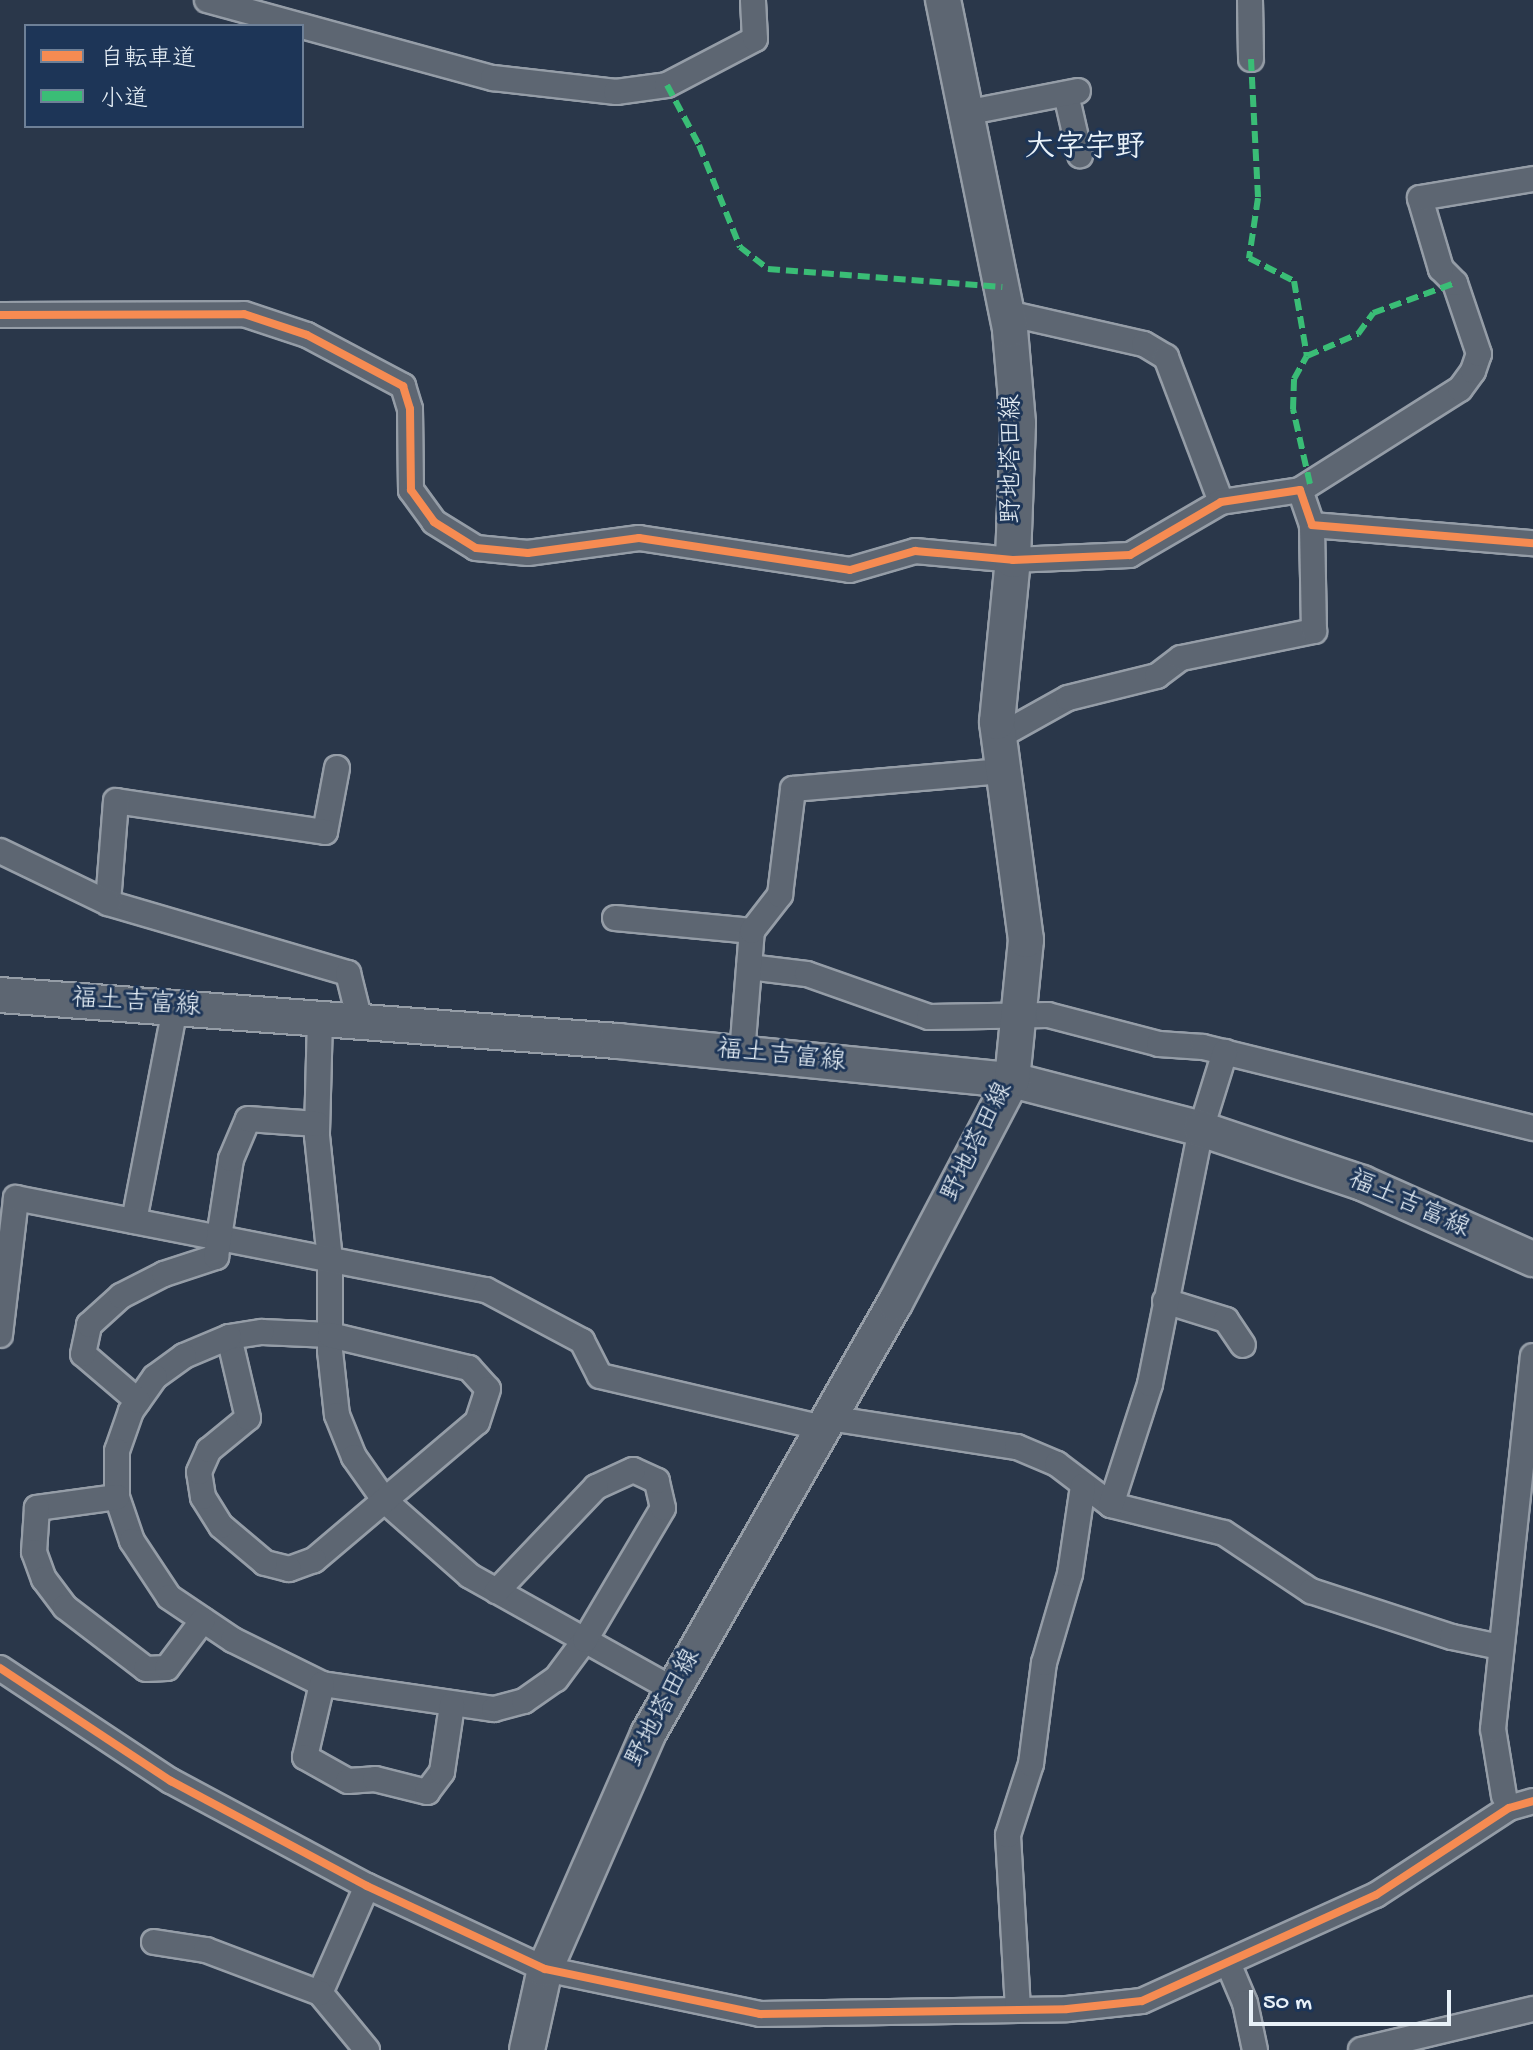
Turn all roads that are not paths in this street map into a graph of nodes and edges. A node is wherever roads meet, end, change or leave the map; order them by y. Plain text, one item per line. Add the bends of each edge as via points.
1 (207, 0) edge
2 (753, 0) edge
3 (943, 0) edge
4 (1250, 0) edge
5 (295, 24) edge
6 (304, 26) edge
7 (1251, 59) dead end
8 (965, 113) junction
9 (1080, 155) dead end
10 (1533, 179) edge
11 (1007, 313) junction
12 (0, 315) edge
13 (1300, 490) junction
14 (1221, 502) junction
15 (1312, 525) junction
16 (1533, 543) edge
17 (1013, 560) junction
18 (998, 737) junction
19 (337, 768) dead end
20 (1002, 771) junction
21 (0, 851) edge
22 (108, 903) junction
23 (615, 918) dead end
24 (752, 931) junction
25 (749, 967) junction
26 (0, 995) edge
27 (175, 1008) junction
28 (1021, 1017) junction
29 (320, 1018) junction
30 (360, 1021) junction
31 (1225, 1052) junction
32 (742, 1054) junction
33 (1012, 1080) junction
34 (317, 1124) junction
35 (1533, 1128) edge
36 (1201, 1129) junction
37 (134, 1221) junction
38 (222, 1238) junction
39 (330, 1259) junction
40 (1533, 1259) edge
41 (1165, 1301) junction
42 (0, 1335) edge
43 (330, 1335) junction
44 (229, 1337) junction
45 (1243, 1345) dead end
46 (1533, 1356) edge
47 (138, 1401) junction
48 (827, 1423) junction
49 (1083, 1486) junction
50 (117, 1497) junction
51 (385, 1501) junction
52 (1111, 1505) junction
53 (497, 1591) junction
54 (203, 1620) junction
55 (585, 1640) junction
56 (1500, 1647) junction
57 (0, 1668) edge
58 (322, 1684) junction
59 (674, 1690) junction
60 (452, 1705) junction
61 (1504, 1796) dead end
62 (1533, 1801) edge
63 (367, 1886) junction
64 (154, 1942) dead end
65 (1228, 1963) junction
66 (545, 1969) junction
67 (320, 1993) junction
68 (1018, 2009) junction
69 (1533, 2009) edge
70 (367, 2050) edge
71 (527, 2050) edge
72 (1255, 2050) edge
73 (1361, 2050) edge

1 - 5 street
2 - 6 street via 755,39 667,85 616,92 493,78
3 - 8 main road, 野地塔田線
4 - 7 street
8 - 9 street via 1072,92
8 - 11 main road, 野地塔田線
10 - 13 street via 1420,198 1441,269 1455,283 1479,354 1473,371 1460,389
11 - 14 street via 1144,344 1166,357
11 - 17 main road, 野地塔田線 via 1018,423
12 - 17 street via 244,314 307,335 403,386 410,409 411,490 434,522 476,548 528,553 639,538 850,570 915,551
13 - 14 street
13 - 15 street
14 - 17 street via 1130,555
15 - 16 street
15 - 18 street via 1314,631 1181,658 1157,676 1068,698
17 - 18 main road, 野地塔田線
18 - 20 main road, 野地塔田線
19 - 22 street via 325,832 116,801
20 - 24 street via 793,789 780,895
20 - 28 main road, 野地塔田線 via 1026,940
21 - 22 street
22 - 30 street via 348,973
23 - 24 street
24 - 25 street
25 - 28 street via 807,974 929,1017
25 - 32 street
26 - 27 main road, 福土吉富線
27 - 29 main road, 福土吉富線
27 - 37 street
28 - 31 street via 1048,1015 1159,1044
28 - 33 main road, 野地塔田線
29 - 30 main road, 福土吉富線
29 - 34 street
30 - 32 main road, 福土吉富線
31 - 35 street
31 - 36 street
32 - 33 main road, 福土吉富線
33 - 36 main road, 福土吉富線
33 - 48 main road, 野地塔田線 via 973,1163
34 - 38 street via 248,1119 231,1159
34 - 39 street
36 - 40 main road, 福土吉富線 via 1362,1183
36 - 41 street
37 - 38 street
37 - 42 street via 16,1198
38 - 39 street
38 - 47 street via 216,1257 164,1274 121,1296 89,1325 83,1354
39 - 43 street
39 - 48 street via 486,1290 582,1341 600,1376
41 - 45 street via 1226,1320
41 - 52 street via 1150,1384
43 - 44 street via 262,1332
43 - 51 street via 337,1415 354,1457
43 - 51 street via 469,1368 488,1389 477,1422
44 - 47 street via 184,1356 155,1377
44 - 51 street via 248,1418 209,1450 199,1472 203,1497 221,1526 265,1563 289,1569 314,1560
46 - 56 street
47 - 50 street via 117,1451
48 - 49 street via 1017,1447 1057,1464
48 - 59 main road, 野地塔田線
49 - 52 street
49 - 68 street via 1070,1574 1044,1663 1031,1764 1008,1835
50 - 54 street via 132,1541 169,1597
50 - 54 street via 37,1508 34,1552 44,1579 65,1607 146,1669 167,1668
51 - 53 street via 470,1576
52 - 56 street via 1224,1533 1311,1591 1452,1637
53 - 55 street
53 - 55 street via 596,1487 633,1470 657,1481 663,1508
54 - 58 street
55 - 59 street
55 - 60 street via 556,1679 524,1701 494,1709
56 - 61 street via 1493,1729
57 - 63 street via 171,1781
58 - 60 street
58 - 60 street via 305,1757 348,1781 375,1779 427,1792 442,1772
59 - 66 main road, 野地塔田線 via 648,1734
62 - 65 street via 1509,1808 1376,1895
63 - 66 street
63 - 67 street
64 - 67 street via 206,1950
65 - 68 street via 1142,2001
65 - 72 street via 1245,2003
66 - 68 street via 760,2014
66 - 71 main road, 野地塔田線
67 - 70 street
69 - 73 street

